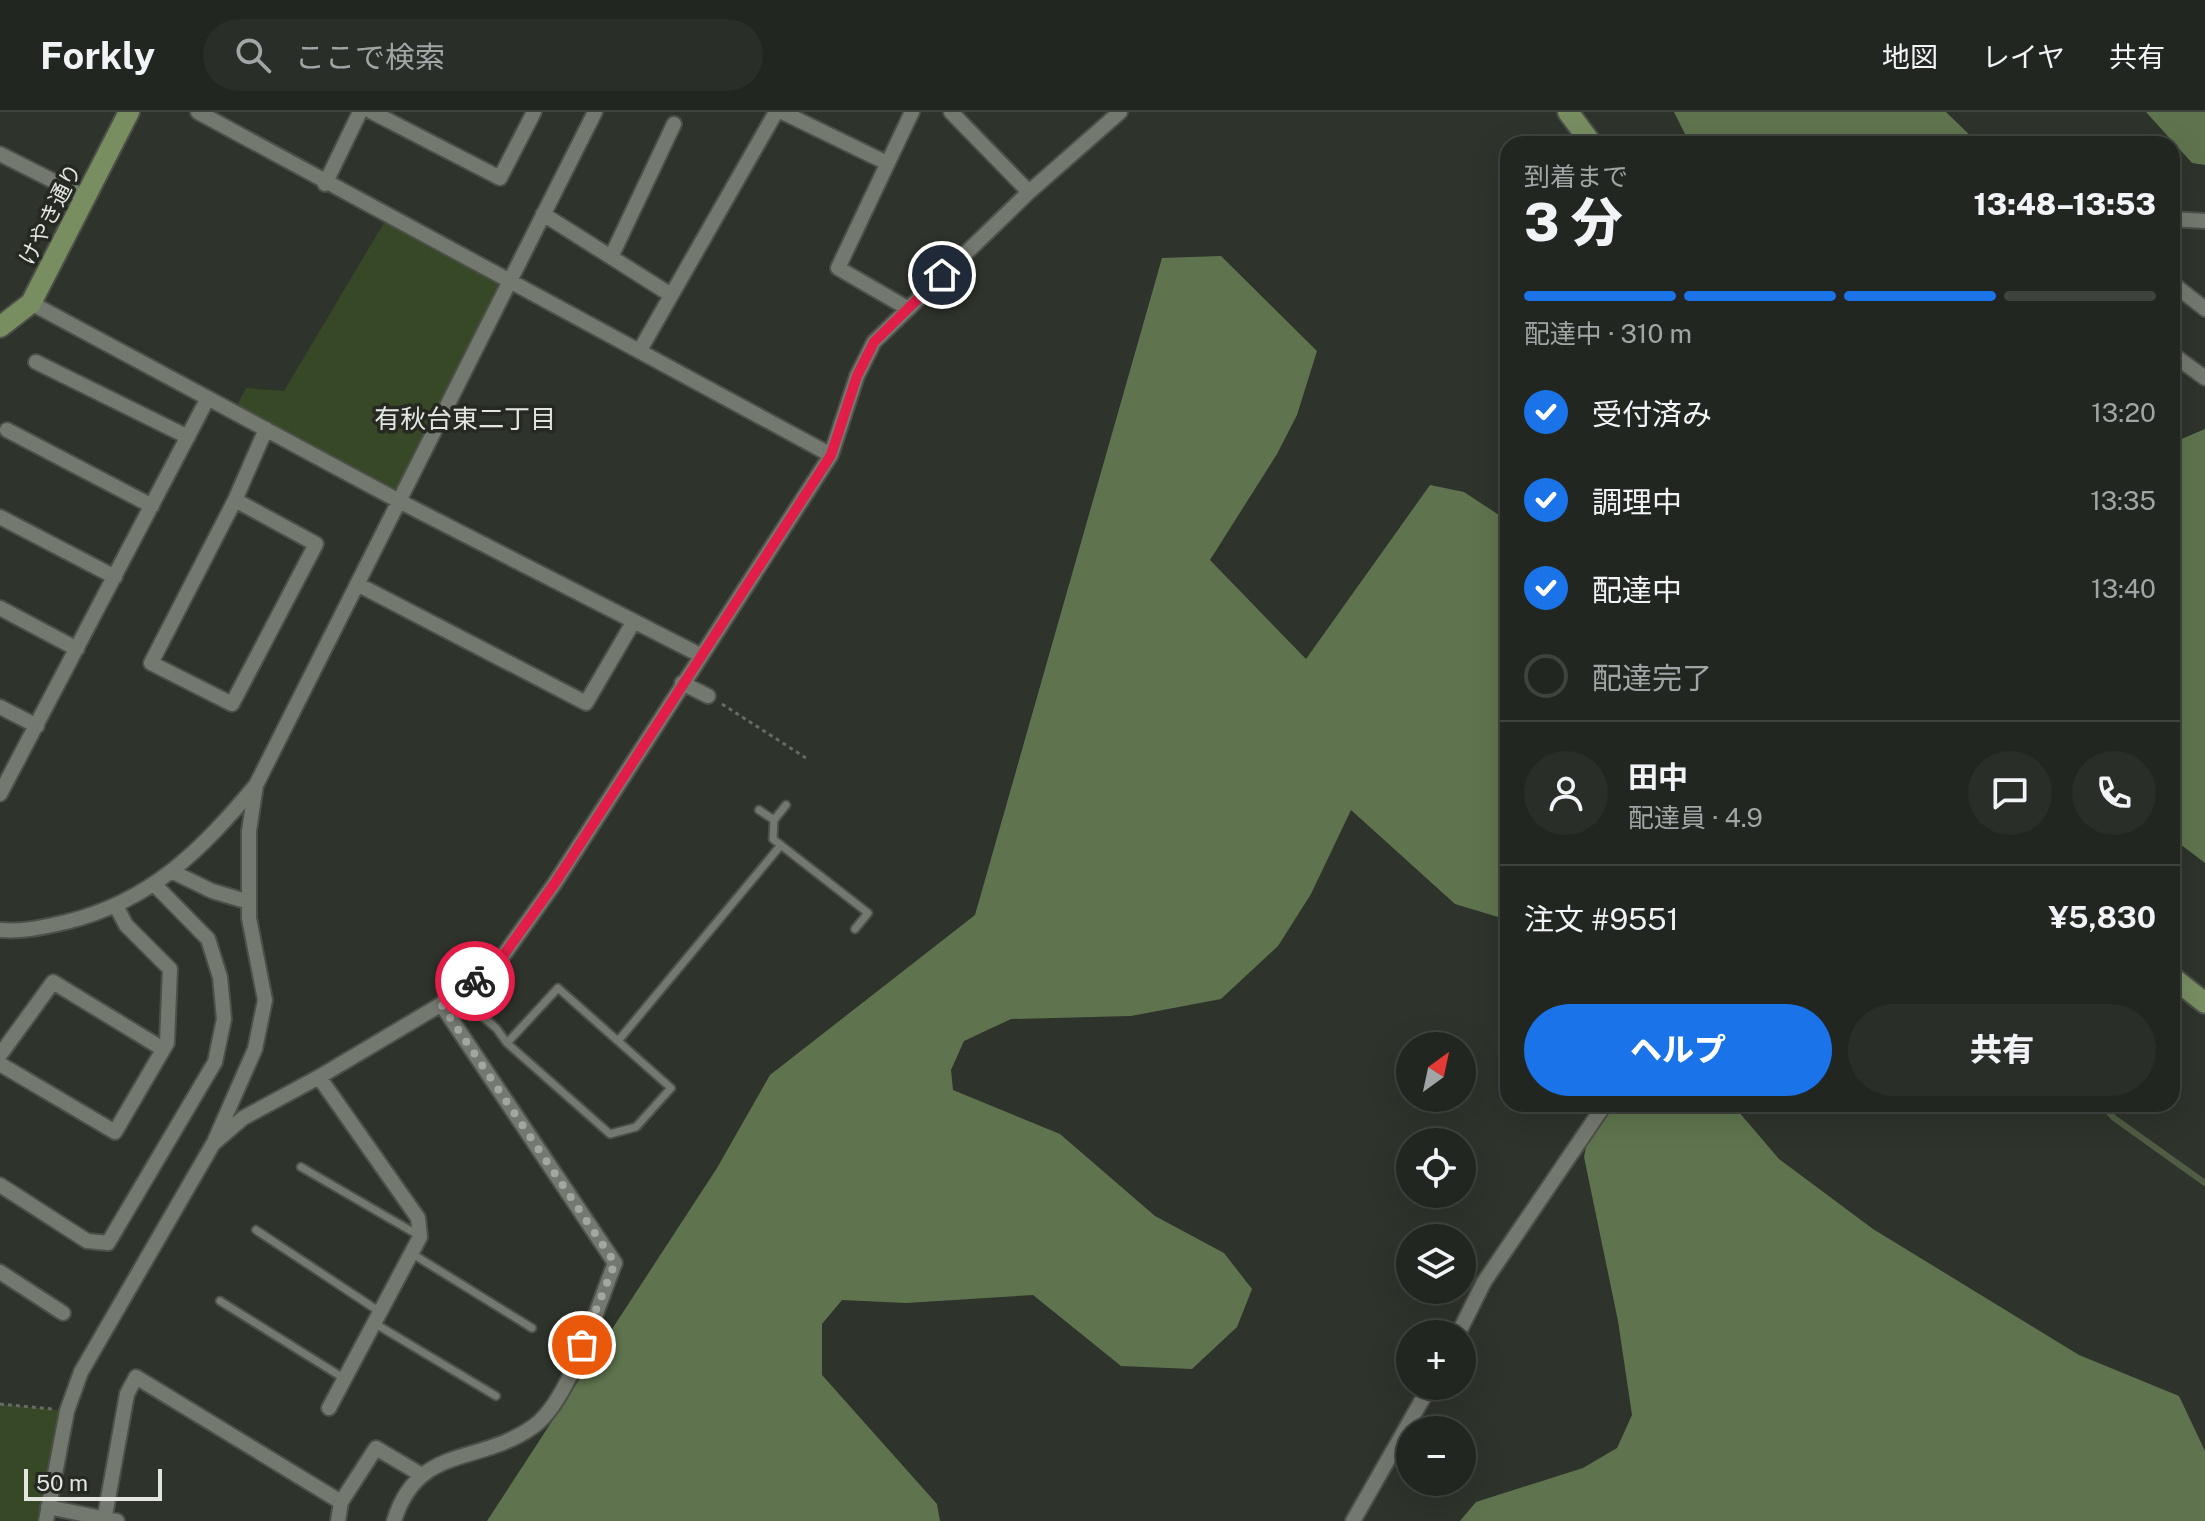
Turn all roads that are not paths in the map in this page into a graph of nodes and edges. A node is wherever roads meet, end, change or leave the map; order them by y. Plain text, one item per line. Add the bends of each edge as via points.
1 (129, 112) edge
2 (198, 112) edge
3 (360, 112) edge
4 (372, 112) edge
5 (534, 112) edge
6 (595, 112) edge
7 (779, 112) edge
8 (912, 112) edge
9 (951, 112) edge
10 (1120, 112) edge
11 (1568, 112) edge
12 (674, 124) dead end
13 (1586, 136) edge
14 (0, 154) edge
15 (887, 163) junction
16 (325, 184) junction
17 (1029, 192) junction
18 (87, 198) junction
19 (543, 214) junction
20 (2180, 219) edge
21 (2205, 221) edge
22 (611, 257) junction
23 (511, 281) junction
24 (2180, 289) edge
25 (671, 295) junction
26 (31, 303) junction
27 (907, 308) junction
28 (2205, 309) edge
29 (0, 325) edge
30 (640, 350) junction
31 (2180, 360) edge
32 (36, 362) dead end
33 (2205, 378) edge
34 (208, 398) junction
35 (266, 429) junction
36 (7, 430) dead end
37 (188, 437) junction
38 (831, 455) junction
39 (235, 500) junction
40 (399, 501) junction
41 (152, 506) junction
42 (0, 517) edge
43 (115, 577) junction
44 (357, 584) junction
45 (0, 608) edge
46 (634, 621) junction
47 (77, 649) junction
48 (700, 655) junction
49 (682, 683) junction
50 (708, 696) road end
51 (0, 707) edge
52 (37, 726) junction
53 (256, 785) junction
54 (0, 794) edge
55 (786, 805) dead end
56 (759, 810) dead end
57 (774, 820) junction
58 (781, 845) junction
59 (173, 872) junction
60 (154, 884) junction
61 (249, 902) junction
62 (116, 906) junction
63 (855, 929) dead end
64 (0, 930) edge
65 (2180, 983) edge
66 (457, 995) junction
67 (2205, 1003) edge
68 (441, 1004) junction
69 (618, 1041) junction
70 (507, 1043) junction
71 (163, 1049) junction
72 (0, 1055) edge
73 (0, 1064) edge
74 (319, 1077) junction
75 (1600, 1112) edge
76 (213, 1144) junction
77 (301, 1167) dead end
78 (0, 1185) edge
79 (256, 1230) dead end
80 (420, 1237) junction
81 (411, 1253) junction
82 (0, 1272) edge
83 (220, 1301) dead end
84 (63, 1313) dead end
85 (377, 1318) junction
86 (1465, 1320) edge
87 (532, 1328) dead end
88 (345, 1379) junction
89 (496, 1396) dead end
90 (1422, 1400) edge
91 (329, 1408) dead end
92 (420, 1474) junction
93 (341, 1502) junction
94 (47, 1514) edge
95 (109, 1519) edge
96 (338, 1521) edge
97 (394, 1521) edge
98 (1353, 1521) edge

1 - 18 street, けやき通り
2 - 16 street
3 - 16 street
4 - 5 street via 500,178
6 - 19 street
7 - 15 street
7 - 25 street
8 - 15 street
9 - 17 street
10 - 17 street
11 - 13 street
12 - 22 street
14 - 18 street
15 - 27 street via 838,268
16 - 23 street
17 - 27 street
18 - 26 street, けやき通り
19 - 22 street
19 - 23 street
20 - 21 street
22 - 25 street
23 - 30 street
23 - 40 street
24 - 28 street
25 - 30 street
26 - 29 street, けやき通り
26 - 34 street
27 - 38 street via 874,342
30 - 38 street
31 - 33 street
32 - 37 street
34 - 35 street
34 - 37 street
35 - 39 street
35 - 40 street
36 - 41 street
37 - 41 street
38 - 48 street
39 - 39 street via 151,663 232,704 316,544
40 - 44 street
40 - 46 street
41 - 43 street
42 - 43 street
43 - 47 street
44 - 46 street via 586,703
44 - 53 street
45 - 47 street
46 - 48 street
47 - 52 street
48 - 49 street
49 - 50 street
49 - 66 street via 498,963
51 - 52 street
52 - 54 street
53 - 59 street via 211,839
53 - 61 street via 249,831
55 - 57 lane
56 - 57 lane
57 - 58 lane via 773,839
58 - 63 lane via 868,913
58 - 69 lane
59 - 60 street
59 - 61 street
60 - 62 street
60 - 78 street via 208,939 220,977 224,1019 215,1062 108,1243 87,1241
61 - 76 street via 265,1000 255,1049
62 - 64 street via 23,932
62 - 71 street via 126,925 170,969
65 - 67 street
66 - 68 street
66 - 70 lane
68 - 74 street
68 - 92 street via 615,1263 560,1399 535,1426
69 - 70 lane via 558,988
69 - 70 lane via 671,1088 636,1127 610,1134
71 - 72 street via 53,982
71 - 73 street via 115,1132
74 - 76 street via 243,1118
74 - 80 street via 418,1218
75 - 86 street via 1484,1282
76 - 94 street via 81,1372 67,1411
77 - 80 lane
79 - 85 lane
80 - 81 street
81 - 85 street
81 - 87 lane
82 - 84 street
83 - 88 lane
85 - 88 street
85 - 89 lane
88 - 91 street
90 - 98 street
92 - 93 street via 376,1448
92 - 97 street
93 - 95 street via 136,1377 127,1394
93 - 96 street
94 - 95 street

